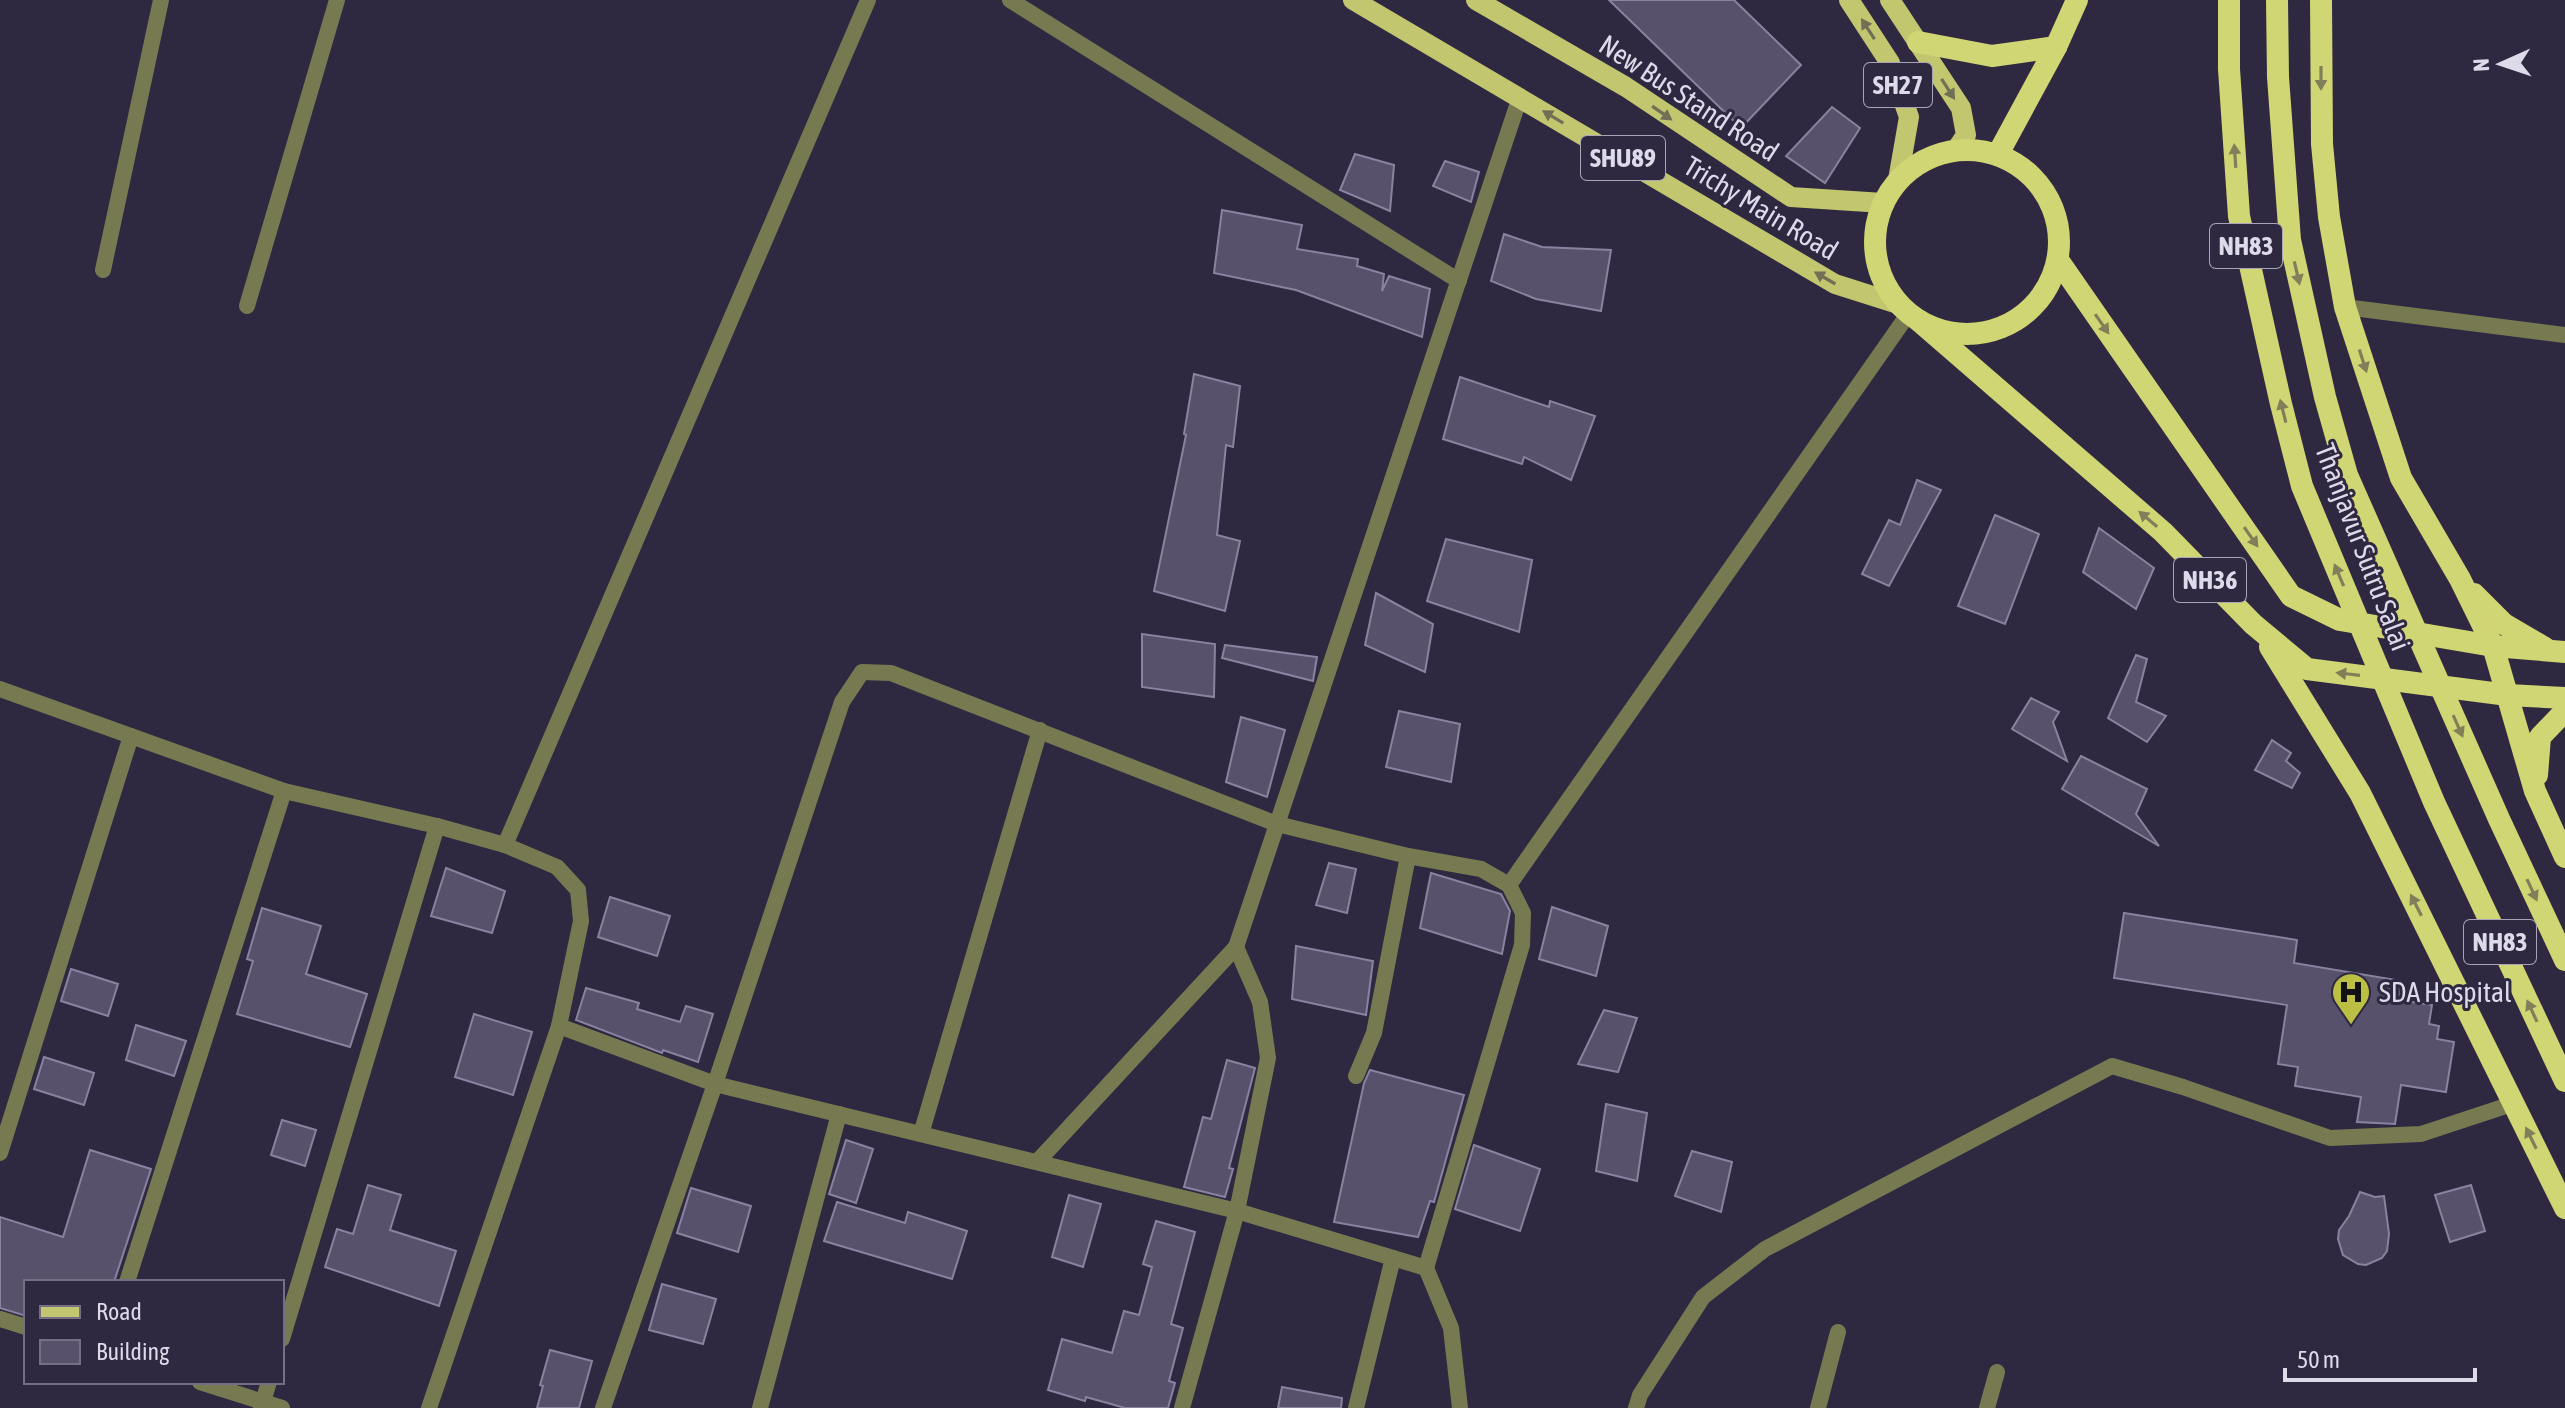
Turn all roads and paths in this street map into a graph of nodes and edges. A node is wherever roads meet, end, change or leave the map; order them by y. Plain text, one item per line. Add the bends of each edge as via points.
1 (161, 0) edge
2 (337, 0) edge
3 (868, 0) edge
4 (1010, 0) edge
5 (1353, 0) edge
6 (1476, 0) edge
7 (1849, 0) edge
8 (1890, 0) edge
9 (2077, 0) edge
10 (2229, 0) edge
11 (2277, 0) edge
12 (2321, 0) edge
13 (1918, 42) junction
14 (2056, 47) junction
15 (1520, 97) junction
16 (1956, 150) junction
17 (1998, 154) junction
18 (1898, 180) junction
19 (1883, 203) junction
20 (2058, 260) junction
21 (103, 270) dead end
22 (1459, 281) junction
23 (247, 306) dead end
24 (2345, 307) junction
25 (1908, 312) junction
26 (2565, 335) edge
27 (2460, 579) junction
28 (2253, 624) junction
29 (2416, 633) junction
30 (2493, 646) junction
31 (2557, 651) edge
32 (0, 689) edge
33 (2508, 695) junction
34 (2565, 698) edge
35 (2565, 711) edge
36 (1040, 730) junction
37 (131, 736) junction
38 (284, 791) junction
39 (2535, 791) junction
40 (1277, 824) junction
41 (437, 826) junction
42 (505, 845) junction
43 (1408, 856) junction
44 (2565, 857) edge
45 (1509, 885) junction
46 (1236, 947) junction
47 (2565, 960) edge
48 (559, 1026) junction
49 (1356, 1076) dead end
50 (2565, 1081) edge
51 (715, 1084) junction
52 (2515, 1103) junction
53 (839, 1114) junction
54 (921, 1134) junction
55 (0, 1153) edge
56 (1037, 1162) junction
57 (2565, 1208) edge
58 (1237, 1211) junction
59 (1393, 1258) junction
60 (1426, 1268) junction
61 (128, 1280) edge
62 (0, 1319) edge
63 (24, 1326) edge
64 (284, 1332) edge
65 (1838, 1332) dead end
66 (1997, 1372) dead end
67 (205, 1384) edge
68 (268, 1384) edge
69 (262, 1405) edge
70 (282, 1408) edge
71 (429, 1408) edge
72 (603, 1408) edge
73 (760, 1408) edge
74 (1182, 1408) edge
75 (1356, 1408) edge
76 (1460, 1408) edge
77 (1636, 1408) edge
78 (1818, 1408) edge
79 (1987, 1408) edge

1 - 21 street
2 - 23 street
3 - 42 street
4 - 22 street
5 - 15 main road, Trichy Main Road / SHU89
6 -> 19 main road, New Bus Stand Road / SHU89 via 1626,87 1791,197
18 -> 7 main road, SH27 via 1909,117 1890,63
8 - 13 main road, SH27
9 - 14 highway
50 -> 10 highway, Thanjavur Sutru Salai / NH83 via 2434,802 2302,486 2239,216
11 -> 29 highway, Thanjavur Sutru Salai / NH83 via 2290,240 2347,475
12 -> 24 highway via 2322,144
13 - 14 highway via 1992,56
13 -> 16 main road, SH27 via 1961,108 1966,135
14 - 17 highway
15 - 22 street
25 -> 15 main road, Trichy Main Road / SHU89 via 1835,284
16 - 17 highway, NH36
16 - 18 highway, NH36 via 1914,165
17 - 20 highway, NH36 via 2040,185 2053,208
18 - 19 highway, NH36
19 - 25 highway, NH36 via 1875,229 1875,256 1884,282
20 - 25 highway, NH36 via 2047,288 2028,311 2003,327 1974,334 1945,332
20 -> 29 highway, NH36 via 2291,596 2340,620
22 - 40 street
24 - 26 street
24 -> 27 highway via 2401,478
28 -> 25 highway, NH36 via 2163,532
25 - 45 street
27 - 30 highway
27 - 31 highway via 2504,624
33 -> 28 highway, NH36 via 2307,669
52 -> 28 highway via 2360,793
29 - 30 highway, NH36
29 -> 47 highway, Thanjavur Sutru Salai / NH83
30 - 31 highway, NH36
30 - 33 highway
32 - 37 street
33 - 34 highway, NH36
33 - 39 highway
35 - 39 highway via 2540,737
36 - 40 street
36 - 51 street via 891,673 862,672 842,702
36 - 54 street
37 - 38 street
37 - 55 street
38 - 41 street
38 - 61 street
39 - 44 highway
40 - 43 street
40 - 46 street
41 - 42 street
41 - 64 street
42 - 48 street via 557,867 578,890 581,921
43 - 45 street via 1481,869
43 - 49 street via 1374,1033
45 - 60 street via 1523,913 1522,945
46 - 56 street
46 - 58 street via 1260,1002 1268,1058
48 - 51 street
48 - 71 street
51 - 53 street
51 - 72 street
57 -> 52 highway
52 - 77 street via 2421,1134 2330,1138 2112,1066 1765,1249 1703,1297
53 - 54 street
53 - 73 street
54 - 56 street
56 - 58 street
58 - 59 street
58 - 74 street
59 - 60 street
59 - 75 street
60 - 76 street via 1451,1328
62 - 63 street
65 - 78 street
66 - 79 street
67 - 69 street
68 - 69 street
69 - 70 street

